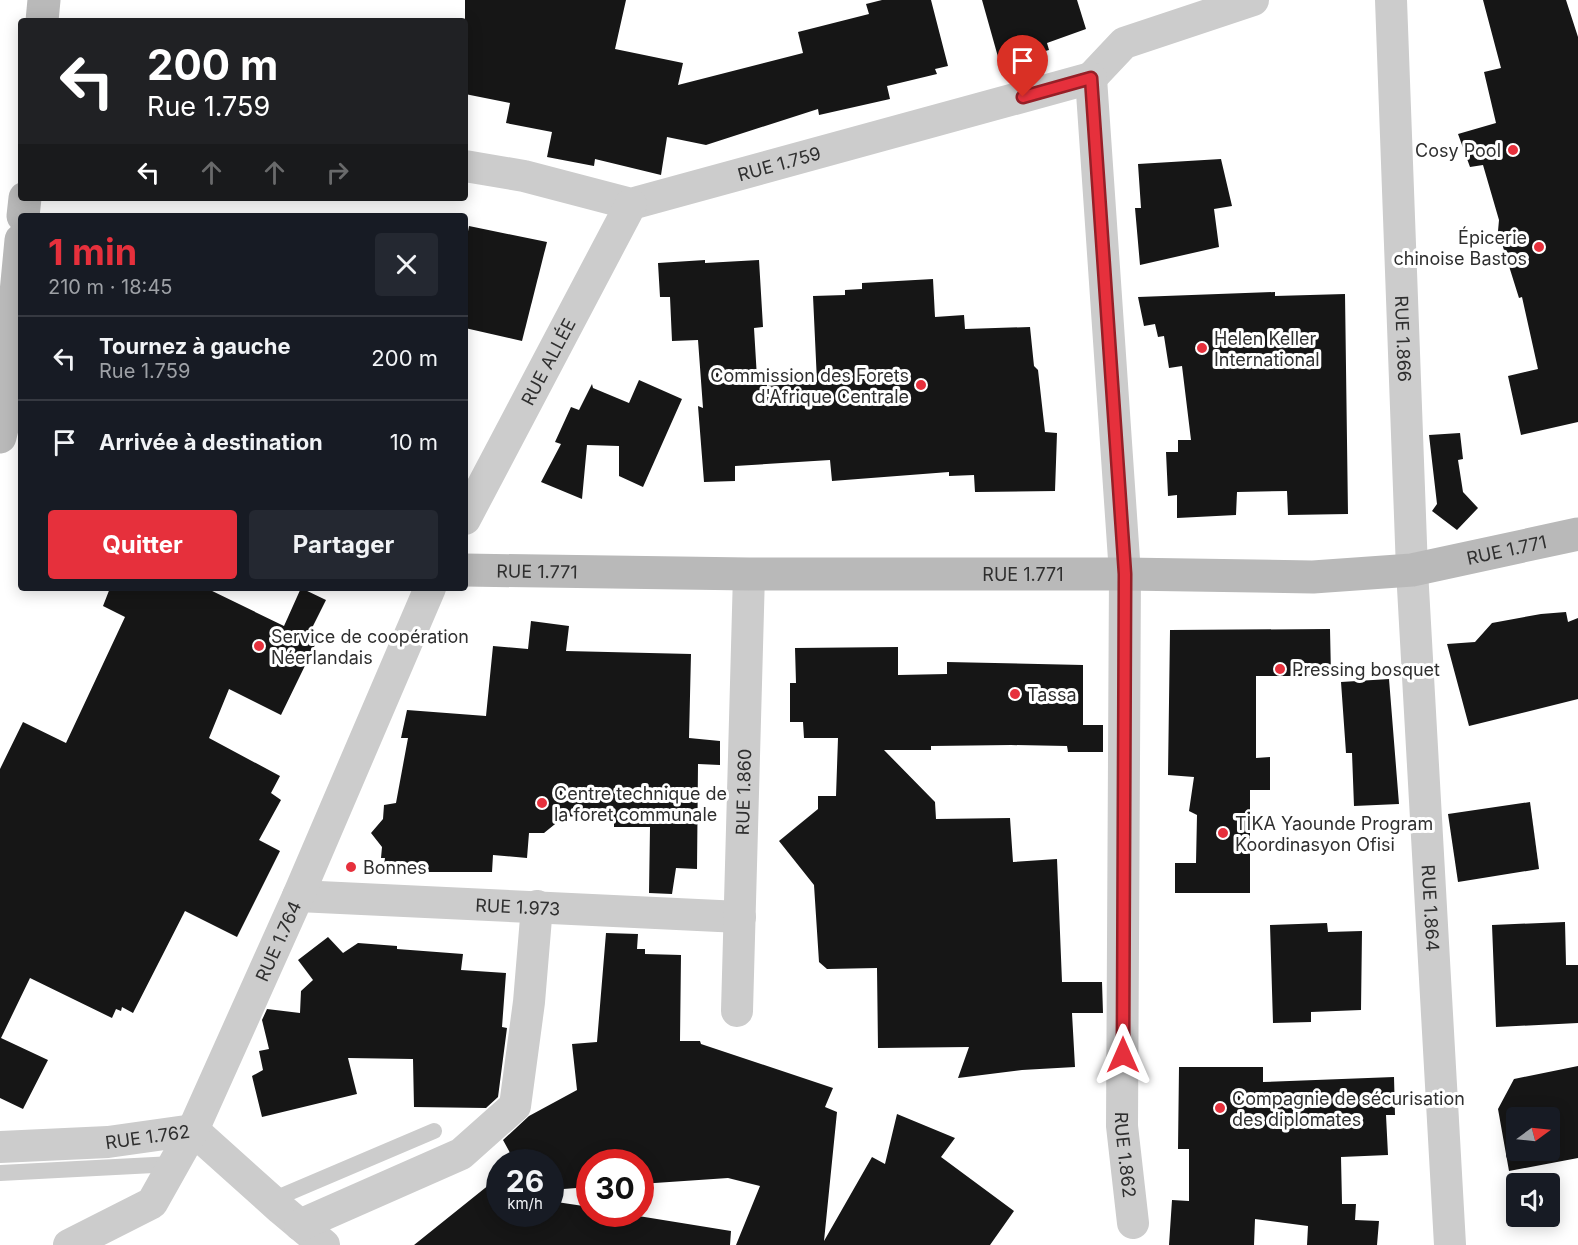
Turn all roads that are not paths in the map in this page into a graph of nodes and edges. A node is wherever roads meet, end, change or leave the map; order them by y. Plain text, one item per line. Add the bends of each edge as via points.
1 (44, 0) edge
2 (1252, 0) edge
3 (1391, 0) edge
4 (42, 18) edge
5 (1091, 78) junction
6 (468, 167) edge
7 (631, 204) junction
8 (18, 283) edge
9 (8, 427) edge
10 (468, 513) edge
11 (1578, 534) edge
12 (468, 570) edge
13 (1412, 570) junction
14 (749, 574) junction
15 (1125, 574) junction
16 (429, 591) edge
17 (298, 896) junction
18 (537, 906) junction
19 (740, 917) junction
20 (737, 1011) dead end
21 (193, 1130) junction
22 (434, 1131) dead end
23 (0, 1146) edge
24 (173, 1164) junction
25 (0, 1173) edge
26 (272, 1200) junction
27 (1133, 1223) dead end
28 (300, 1225) junction
29 (69, 1245) edge
30 (324, 1245) edge
31 (1450, 1245) edge

1 - 4 street
2 - 5 street via 1124,43
3 - 13 street, RUE 1.866
5 - 7 street, RUE 1.759
5 - 15 street, RUE 1.862
6 - 7 street, RUE 1.759 via 524,176
7 - 10 street, RUE ALLÉE
8 - 9 street
11 - 13 street, RUE 1.771
12 - 14 street, RUE 1.771
13 - 15 street, RUE 1.771 via 1313,577
13 - 31 street, RUE 1.864
14 - 15 street, RUE 1.771
14 - 19 street, RUE 1.860
15 - 27 street, RUE 1.862 via 1122,1126
16 - 17 street, RUE 1.764
17 - 18 street, RUE 1.973
17 - 21 street, RUE 1.764
18 - 19 street, RUE 1.973
18 - 28 street via 515,1106 461,1154
19 - 20 street, RUE 1.860
21 - 23 street, RUE 1.762 via 108,1142
21 - 24 street, RUE 1.764
21 - 26 street, RUE 1.762
22 - 26 lane
24 - 25 lane
24 - 29 street, RUE 1.764 via 152,1203
26 - 28 street, RUE 1.762
28 - 30 street, RUE 1.762

